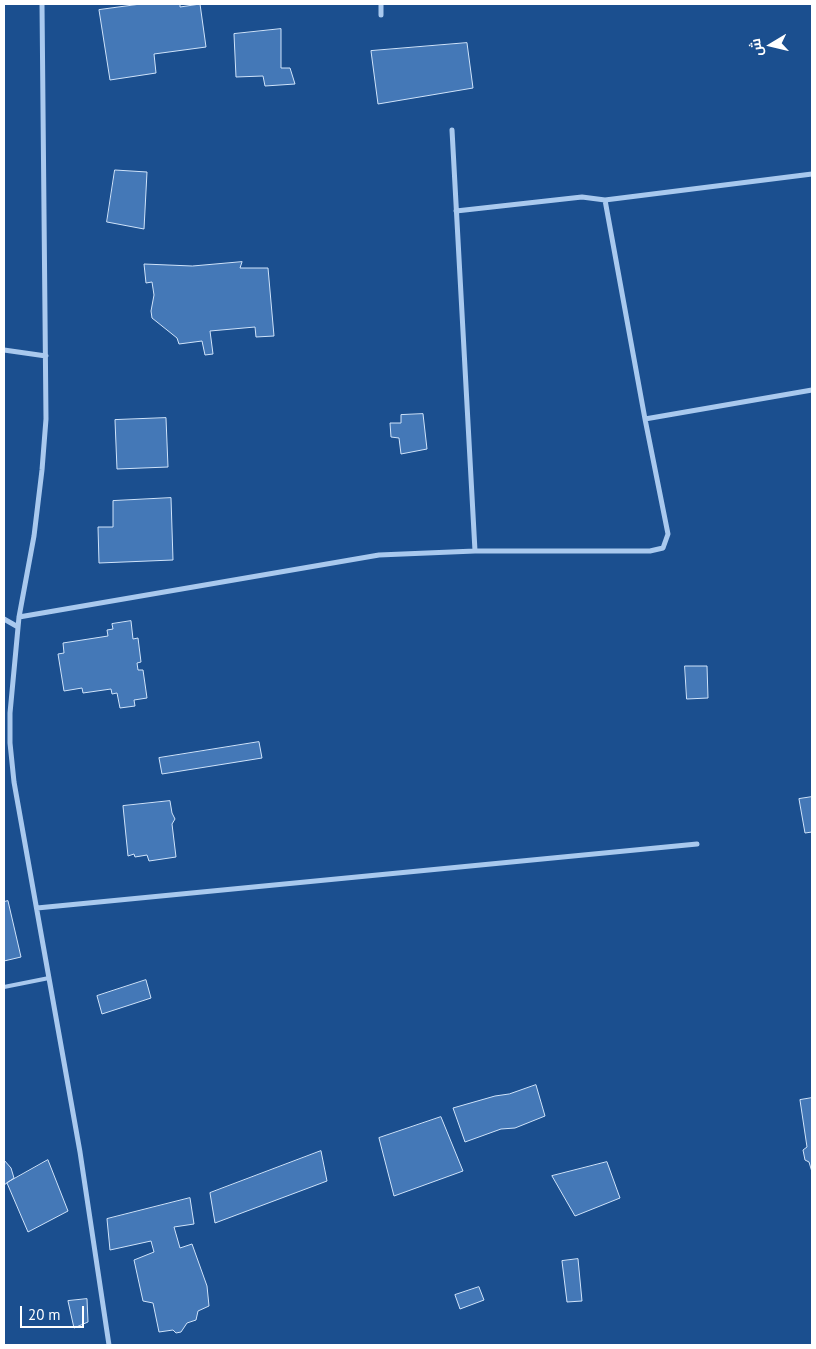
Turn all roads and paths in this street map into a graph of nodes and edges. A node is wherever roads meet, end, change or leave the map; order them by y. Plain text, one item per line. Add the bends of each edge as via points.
1 (42, 4) edge
2 (381, 4) edge
3 (381, 15) dead end
4 (452, 130) dead end
5 (812, 174) edge
6 (605, 200) junction
7 (456, 211) junction
8 (4, 350) edge
9 (46, 356) junction
10 (812, 390) edge
11 (645, 419) junction
12 (475, 551) junction
13 (19, 617) junction
14 (4, 620) edge
15 (18, 627) junction
16 (697, 844) dead end
17 (36, 908) junction
18 (49, 978) junction
19 (4, 987) edge
20 (109, 1345) edge

1 - 9 street
2 - 3 street
4 - 7 street
5 - 6 street
6 - 7 street via 582,197
6 - 11 street
7 - 12 street
8 - 9 street
9 - 13 street via 42,470
10 - 11 street
11 - 12 street via 668,534 663,548 650,551
12 - 13 street via 379,555
13 - 15 street
14 - 15 street
15 - 17 street via 10,743
16 - 17 street
17 - 18 street
18 - 19 lane
18 - 20 street via 80,1152

